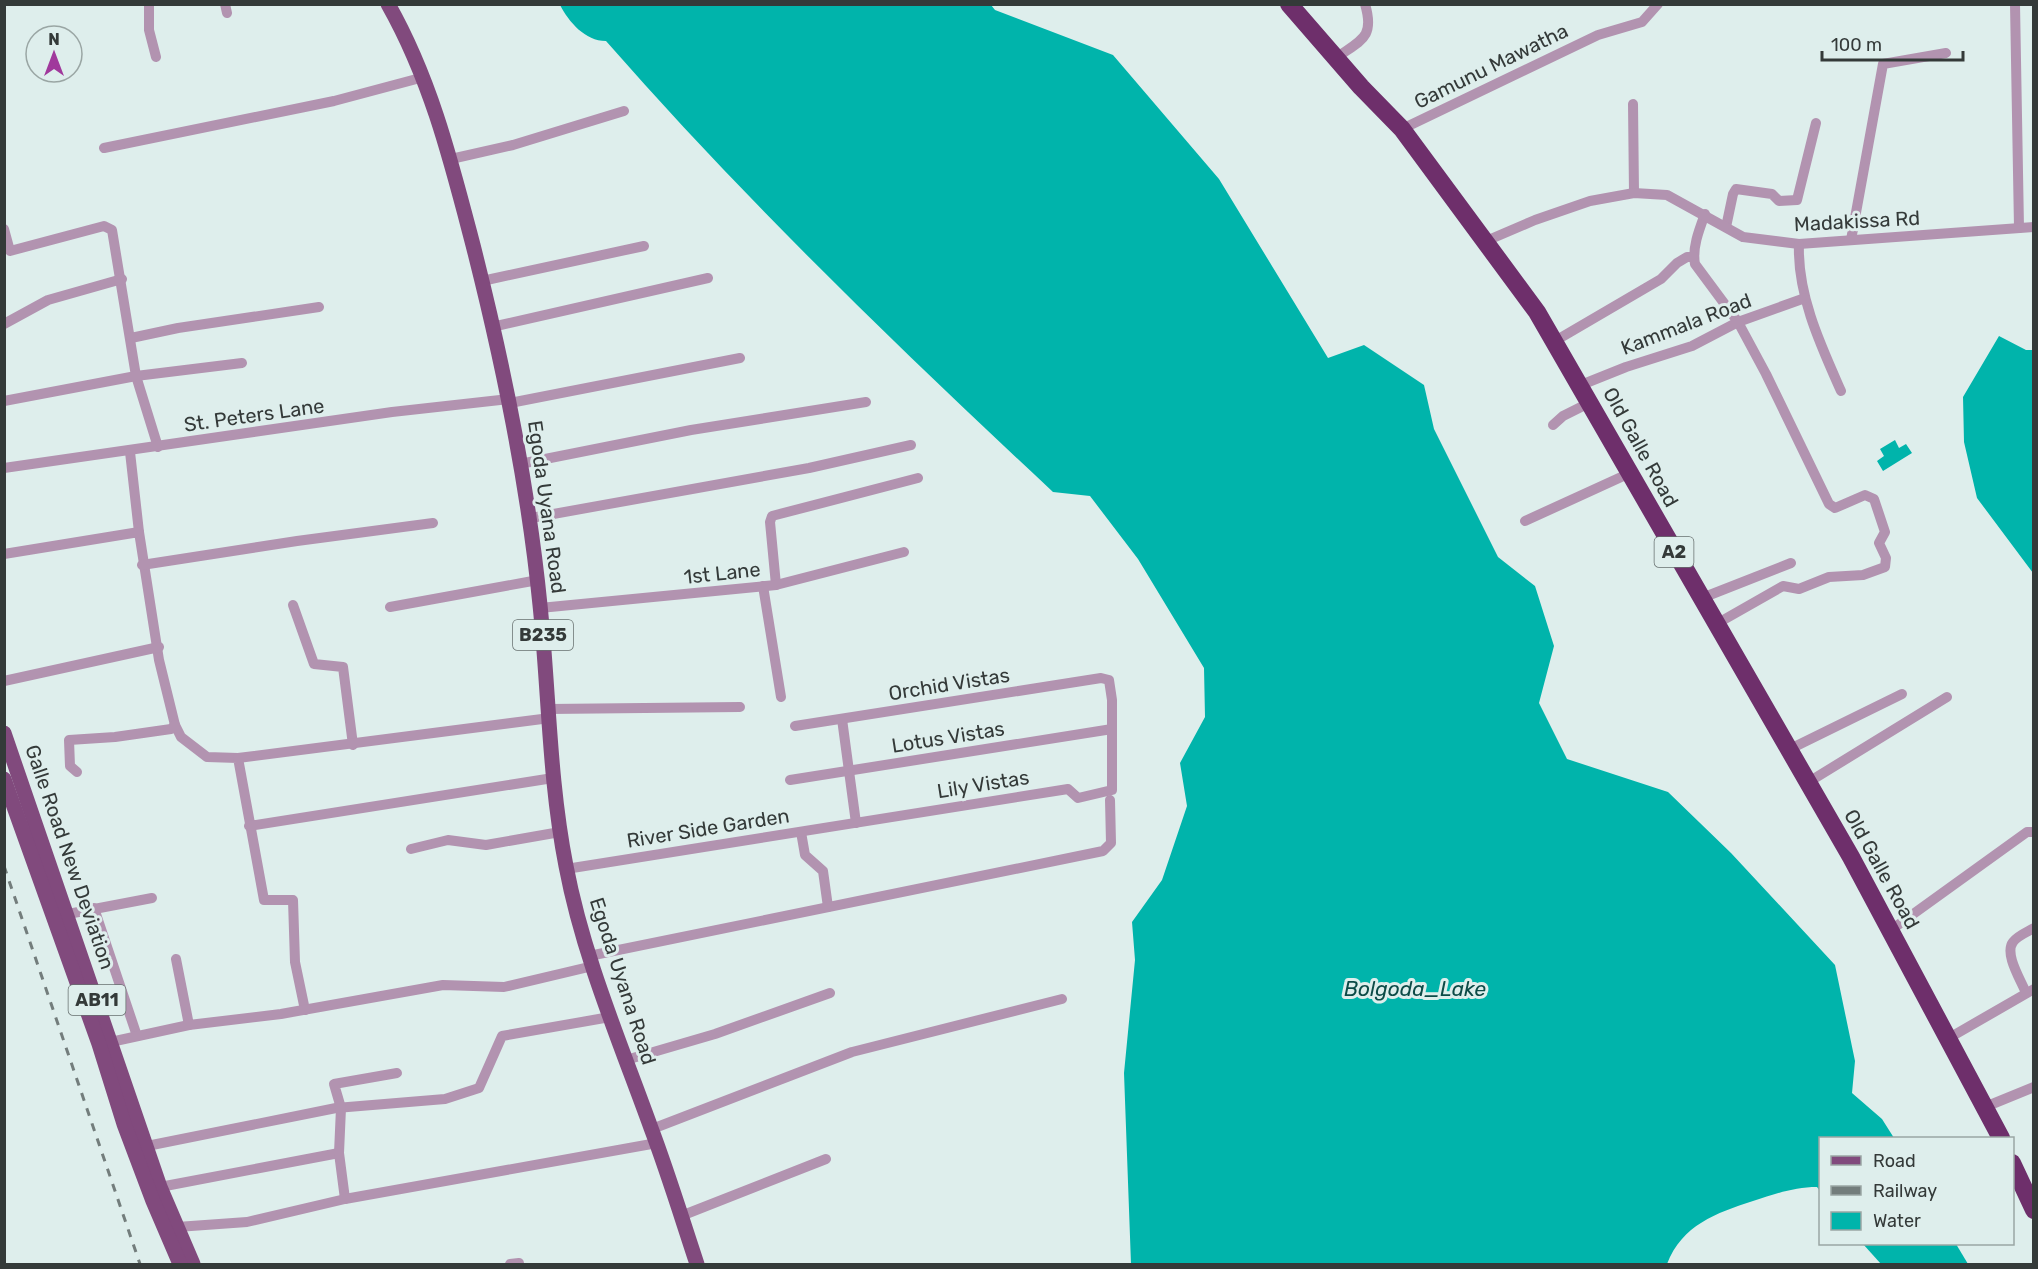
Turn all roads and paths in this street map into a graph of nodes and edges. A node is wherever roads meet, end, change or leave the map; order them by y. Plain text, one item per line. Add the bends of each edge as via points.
1 (149, 4) edge
2 (388, 4) edge
3 (1289, 4) edge
4 (1365, 4) edge
5 (1658, 4) edge
6 (2015, 4) edge
7 (1946, 53) dead end
8 (156, 57) dead end
9 (1336, 58) junction
10 (424, 77) junction
11 (1633, 104) dead end
12 (624, 111) dead end
13 (1816, 123) dead end
14 (1402, 129) junction
15 (104, 148) dead end
16 (451, 159) junction
17 (1634, 193) junction
18 (1705, 214) junction
19 (1726, 227) junction
20 (2034, 227) edge
21 (2019, 228) junction
22 (4, 229) edge
23 (1851, 240) junction
24 (1486, 241) junction
25 (1799, 244) junction
26 (644, 246) dead end
27 (1694, 257) junction
28 (708, 278) dead end
29 (122, 279) junction
30 (482, 281) junction
31 (1805, 298) junction
32 (319, 307) dead end
33 (1738, 322) junction
34 (4, 324) edge
35 (492, 327) junction
36 (131, 338) junction
37 (1555, 341) junction
38 (740, 358) dead end
39 (242, 363) dead end
40 (136, 376) junction
41 (1581, 385) junction
42 (1841, 392) dead end
43 (4, 401) edge
44 (509, 401) junction
45 (866, 402) dead end
46 (1591, 402) junction
47 (1553, 425) dead end
48 (912, 445) dead end
49 (158, 447) junction
50 (130, 452) junction
51 (520, 464) junction
52 (4, 468) edge
53 (1630, 472) junction
54 (918, 478) dead end
55 (531, 518) junction
56 (1525, 521) dead end
57 (433, 523) dead end
58 (139, 532) junction
59 (904, 552) dead end
60 (4, 554) edge
61 (1791, 563) dead end
62 (142, 565) junction
63 (538, 580) junction
64 (776, 585) junction
65 (763, 586) junction
66 (1702, 598) junction
67 (293, 604) dead end
68 (390, 607) dead end
69 (540, 608) junction
70 (1718, 623) junction
71 (159, 647) junction
72 (4, 681) edge
73 (1902, 694) dead end
74 (781, 697) dead end
75 (1947, 697) dead end
76 (740, 707) dead end
77 (549, 713) junction
78 (842, 719) junction
79 (174, 725) junction
80 (795, 726) dead end
81 (1112, 729) junction
82 (4, 733) edge
83 (353, 745) junction
84 (1788, 750) junction
85 (238, 758) junction
86 (849, 771) junction
87 (77, 772) dead end
88 (4, 778) edge
89 (553, 778) junction
90 (790, 780) dead end
91 (1807, 783) junction
92 (1111, 795) junction
93 (856, 823) junction
94 (249, 826) junction
95 (560, 832) junction
96 (801, 832) junction
97 (2034, 832) edge
98 (411, 849) dead end
99 (566, 869) junction
100 (152, 898) dead end
101 (94, 908) junction
102 (828, 908) junction
103 (68, 914) junction
104 (2034, 928) edge
105 (1891, 930) junction
106 (176, 959) dead end
107 (591, 961) junction
108 (2030, 991) edge
109 (830, 993) dead end
110 (1062, 999) dead end
111 (305, 1010) junction
112 (610, 1017) junction
113 (189, 1025) junction
114 (137, 1036) junction
115 (1949, 1038) junction
116 (105, 1043) junction
117 (626, 1060) junction
118 (397, 1072) dead end
119 (2034, 1087) edge
120 (1985, 1107) junction
121 (341, 1108) junction
122 (654, 1136) junction
123 (2000, 1137) edge
124 (147, 1146) junction
125 (339, 1153) junction
126 (826, 1159) dead end
127 (2014, 1165) edge
128 (160, 1187) junction
129 (345, 1199) junction
130 (2034, 1210) edge
131 (681, 1216) junction
132 (177, 1227) junction
133 (180, 1264) edge
134 (194, 1264) edge
135 (697, 1264) edge

1 - 8 street via 149,30
2 - 10 main road, Egoda Uyana Road / B235
3 - 9 highway, Old Galle Road / A2
4 - 9 street via 1369,31
5 - 14 street, Gamunu Mawatha via 1642,22 1598,35
6 - 21 street
7 - 23 street via 1883,64
9 - 14 highway, Old Galle Road / A2
10 - 15 street via 334,101
10 - 16 main road, Egoda Uyana Road / B235
11 - 17 street
12 - 16 street via 513,145
13 - 19 street via 1797,200 1779,201 1772,194 1736,189
14 - 24 highway, Old Galle Road / A2
16 - 30 main road, Egoda Uyana Road / B235
17 - 18 street, Madakissa Rd via 1667,195
17 - 24 street, Madakissa Rd via 1579,205
18 - 19 street, Madakissa Rd
18 - 27 street
19 - 25 street, Madakissa Rd via 1743,237
20 - 21 street, Madakissa Rd
21 - 23 street, Madakissa Rd
22 - 29 street via 10,251 104,226 112,230
23 - 25 street, Madakissa Rd
24 - 37 highway, Old Galle Road / A2
25 - 31 street via 1798,264
26 - 30 street
27 - 33 street via 1695,264
27 - 37 street via 1677,263 1661,279
28 - 35 street
29 - 34 street via 48,300
29 - 36 street
30 - 35 main road, Egoda Uyana Road / B235
31 - 33 street, Kammala Road
31 - 42 street
32 - 36 street
33 - 41 street, Kammala Road via 1692,346
33 - 70 street via 1828,504 1835,508 1865,495 1874,499 1885,532 1879,543 1887,564 1863,575 1829,577 1799,589 1783,586
35 - 44 main road, Egoda Uyana Road / B235
36 - 40 street
37 - 41 highway, Old Galle Road / A2
38 - 44 street, St. Peters Lane
39 - 40 street
40 - 43 street
40 - 49 street
41 - 46 highway, Old Galle Road / A2
44 - 49 street, St. Peters Lane via 381,414
44 - 51 main road, Egoda Uyana Road / B235
45 - 51 street via 691,430
46 - 47 street
46 - 53 highway, Old Galle Road / A2
48 - 55 street via 809,468
49 - 50 street, St. Peters Lane
50 - 52 street, St. Peters Lane
50 - 58 street
51 - 55 main road, Egoda Uyana Road / B235
53 - 56 street
53 - 66 highway, Old Galle Road / A2
54 - 64 street via 772,516
55 - 63 main road, Egoda Uyana Road / B235
57 - 62 street
58 - 60 street
58 - 62 street
59 - 64 street, 1st Lane
61 - 66 street
62 - 71 street
63 - 68 street
63 - 69 main road, Egoda Uyana Road / B235
64 - 65 street, 1st Lane
65 - 69 street, 1st Lane
65 - 74 street
66 - 70 highway, Old Galle Road / A2
67 - 83 street via 311,661 320,666 343,667
69 - 77 main road, Egoda Uyana Road / B235
70 - 84 highway, Old Galle Road / A2
71 - 72 street
71 - 79 street
73 - 84 street
75 - 91 street
76 - 77 street
77 - 83 street
77 - 89 main road, Egoda Uyana Road / B235
78 - 80 street, Orchid Vistas
78 - 81 street, Orchid Vistas via 1101,678 1109,680
78 - 86 street
79 - 85 street via 181,737 207,757
79 - 87 street via 171,729 146,733 69,740 70,766
81 - 86 street, Lotus Vistas
81 - 92 street
82 - 103 main road, Galle Road New Deviation / AB11
83 - 85 street
84 - 91 highway, Old Galle Road / A2
85 - 94 street
86 - 90 street, Lotus Vistas
86 - 93 street
88 - 116 main road, Galle Road New Deviation / AB11
89 - 94 street
89 - 95 main road, Egoda Uyana Road / B235
91 - 105 highway, Old Galle Road / A2
92 - 93 street, Lily Vistas via 1078,798 1068,789
92 - 102 street via 1111,843 1103,851
93 - 96 street, River Side Garden
94 - 111 street via 264,900 293,900 296,962
95 - 98 street via 486,845 448,840
95 - 99 main road, Egoda Uyana Road / B235
96 - 99 street, River Side Garden
96 - 102 street via 805,855 823,871
97 - 105 street via 2027,832
99 - 107 main road, Egoda Uyana Road / B235
100 - 101 street
101 - 103 street
101 - 114 street
102 - 107 street
103 - 116 main road, Galle Road New Deviation / AB11
104 - 108 street via 2013,940 2010,954
105 - 115 highway, Old Galle Road / A2
106 - 113 street
107 - 111 street via 504,987 443,985
107 - 112 main road, Egoda Uyana Road / B235
108 - 115 street
109 - 117 street via 715,1034
110 - 122 street via 852,1052
111 - 113 street
112 - 117 main road, Egoda Uyana Road / B235
112 - 121 street via 502,1036 479,1088 445,1099
113 - 114 street
114 - 116 street
115 - 120 highway, Old Galle Road / A2
116 - 124 main road, Galle Road New Deviation / AB11
116 - 133 main road, Galle Road New Deviation / AB11 via 148,1190
117 - 122 main road, Egoda Uyana Road / B235
118 - 121 street via 334,1084
119 - 120 street
120 - 123 highway, Old Galle Road / A2
121 - 124 street
121 - 125 street
122 - 129 street
122 - 131 main road, Egoda Uyana Road / B235
124 - 128 main road, Galle Road New Deviation / AB11
125 - 128 street
125 - 129 street
126 - 131 street
127 - 130 highway
128 - 132 main road, Galle Road New Deviation / AB11
129 - 132 street via 248,1222
131 - 135 main road, Egoda Uyana Road / B235
132 - 134 main road, Galle Road New Deviation / AB11

